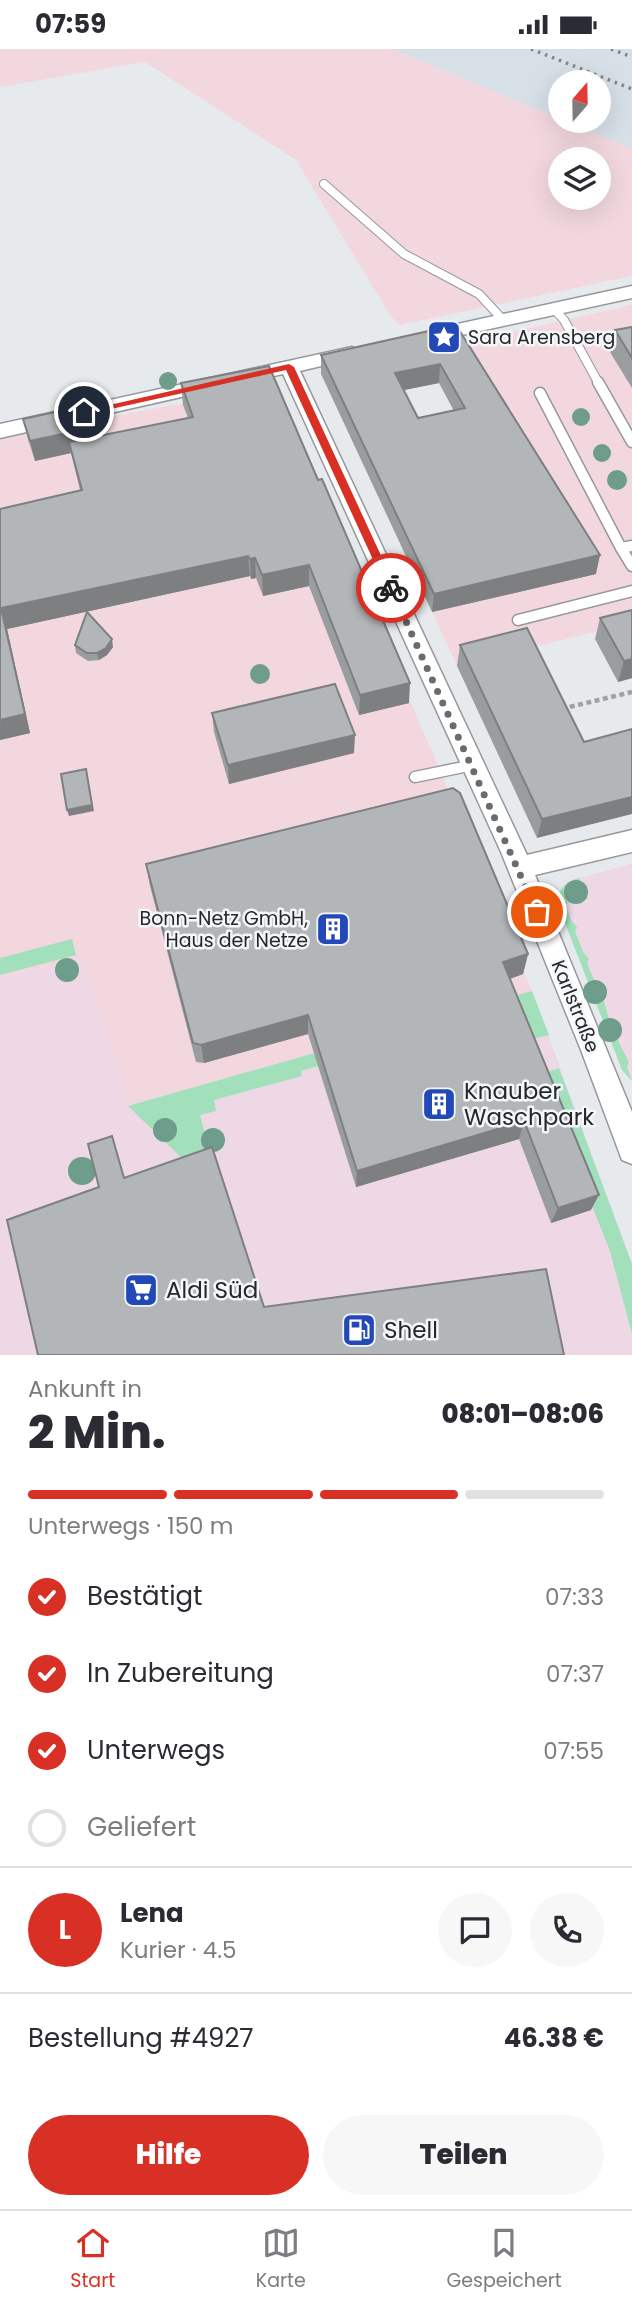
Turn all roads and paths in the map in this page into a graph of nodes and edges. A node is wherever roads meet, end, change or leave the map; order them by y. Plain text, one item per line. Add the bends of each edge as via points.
1 (324, 184) dead end
2 (632, 292) edge
3 (554, 309) junction
4 (503, 320) junction
5 (409, 341) edge
6 (369, 349) edge
7 (289, 367) junction
8 (540, 393) dead end
9 (0, 431) edge
10 (632, 442) edge
11 (627, 547) edge
12 (632, 566) edge
13 (632, 590) edge
14 (518, 620) dead end
15 (632, 692) edge
16 (570, 718) edge
17 (472, 765) junction
18 (415, 777) dead end
19 (632, 841) edge
20 (519, 868) junction
21 (632, 1150) edge

1 - 4 lane via 404,254 479,293
2 - 3 street
3 - 4 street
3 - 10 lane
4 - 5 street
6 - 7 street
7 - 9 street
7 - 17 street, Karlstraße
8 - 11 lane
11 - 12 lane
13 - 14 lane
15 - 16 path via 565,708
17 - 18 lane
17 - 20 street, Karlstraße
19 - 20 street
20 - 21 street, Karlstraße

